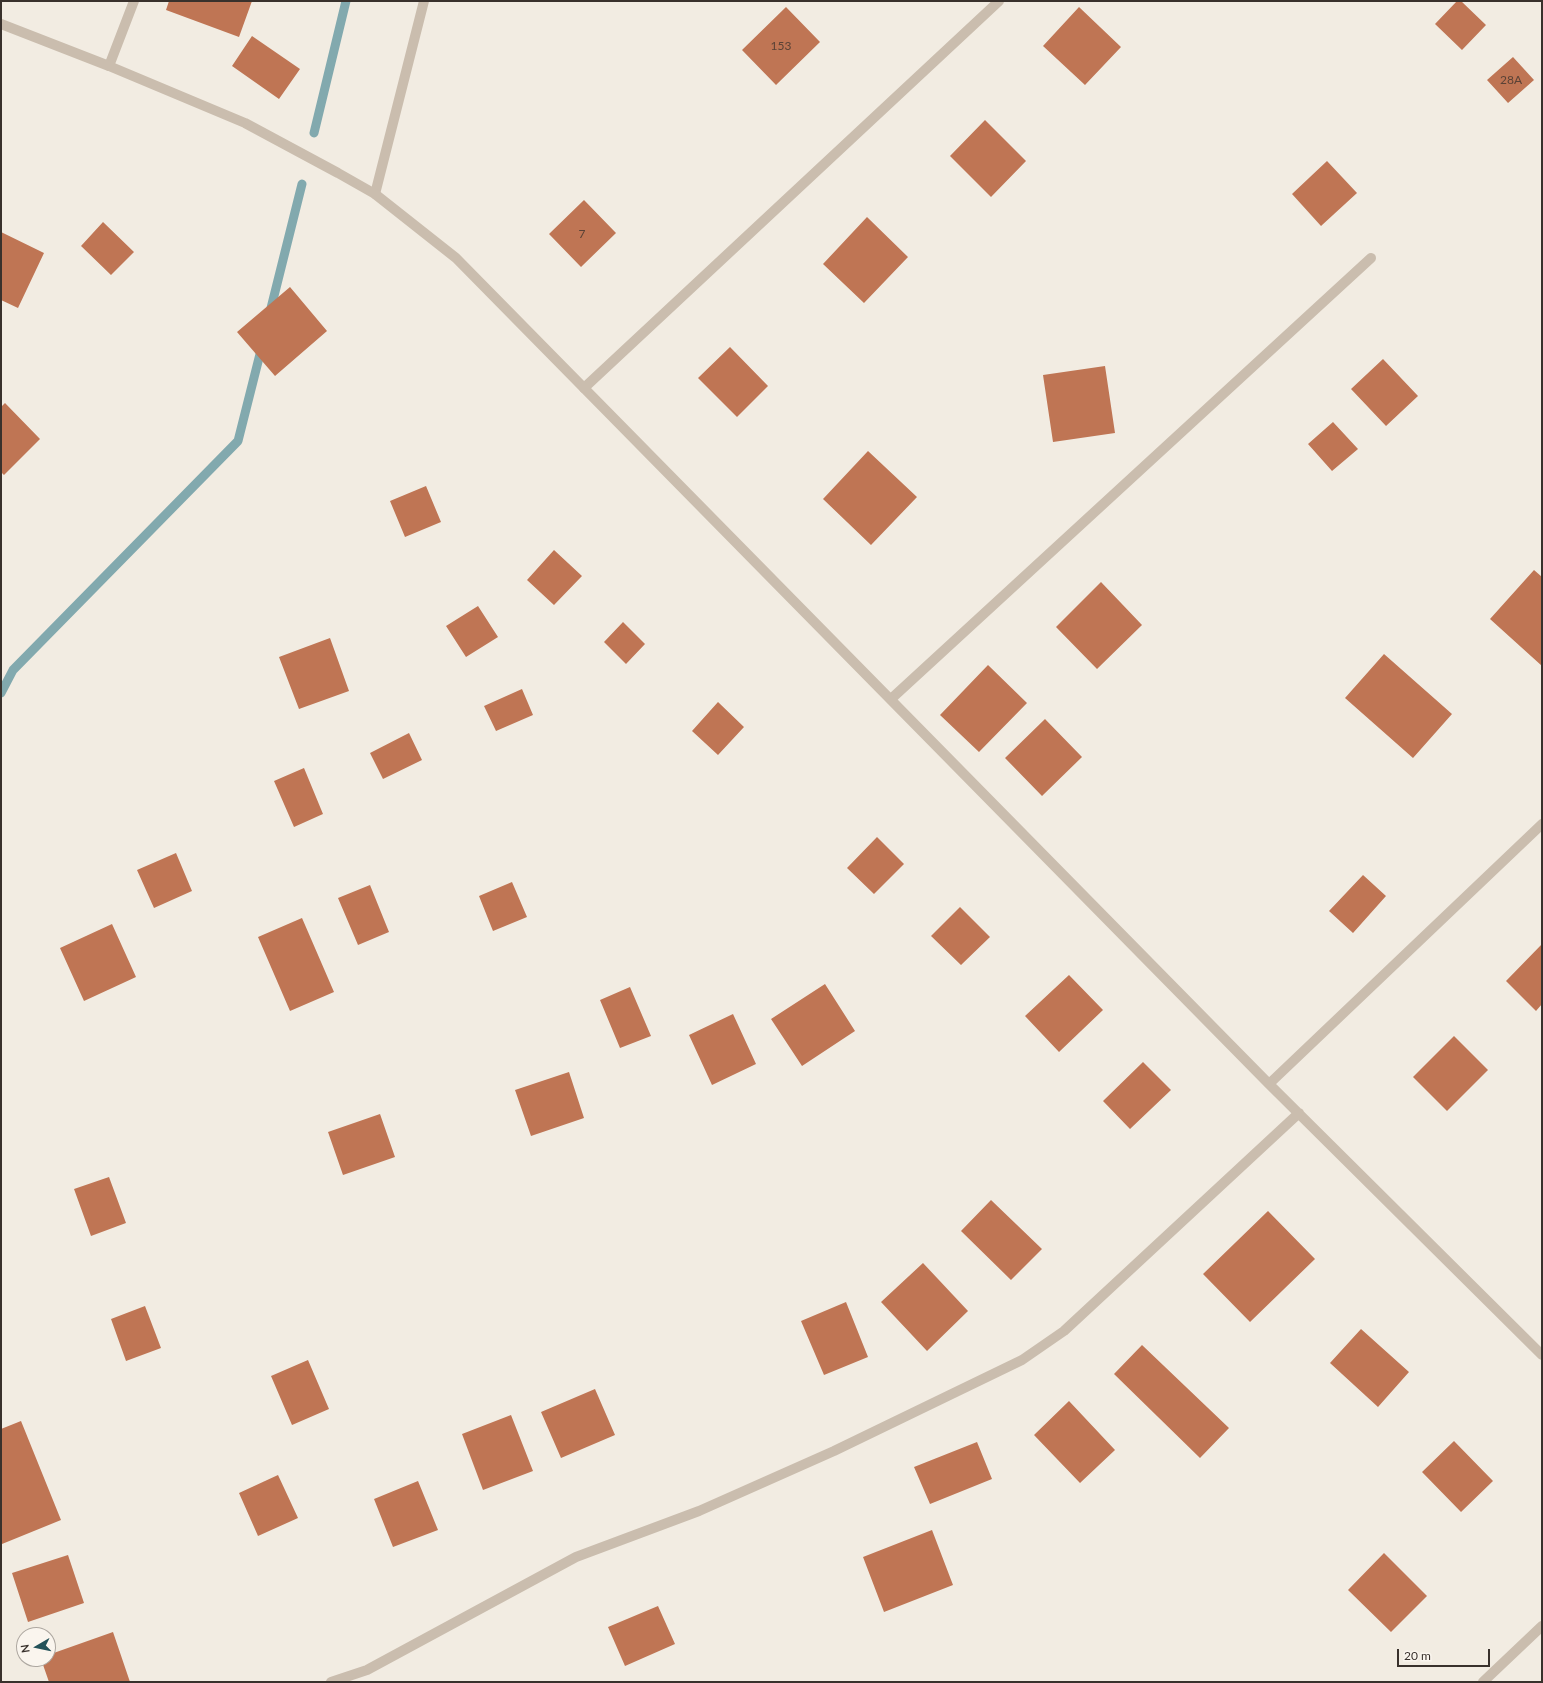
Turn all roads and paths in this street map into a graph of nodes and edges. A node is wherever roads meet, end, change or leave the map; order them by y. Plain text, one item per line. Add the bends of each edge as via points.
1 (134, 1) edge
2 (424, 1) edge
3 (999, 1) edge
4 (1, 24) edge
5 (109, 66) junction
6 (375, 194) junction
7 (1371, 258) dead end
8 (584, 388) junction
9 (891, 699) junction
10 (1542, 824) edge
11 (1269, 1084) junction
12 (1299, 1114) junction
13 (1542, 1355) edge
14 (1542, 1626) edge
15 (331, 1682) edge
16 (1483, 1682) edge

1 - 5 street
2 - 6 street
3 - 8 street
4 - 5 street
5 - 6 street via 245,123
6 - 8 street via 456,258
7 - 9 street
8 - 9 street
9 - 11 street
10 - 11 street
11 - 12 street
12 - 13 street
12 - 15 street via 1064,1331 1022,1360 834,1451 706,1508 576,1557 367,1670
14 - 16 street

